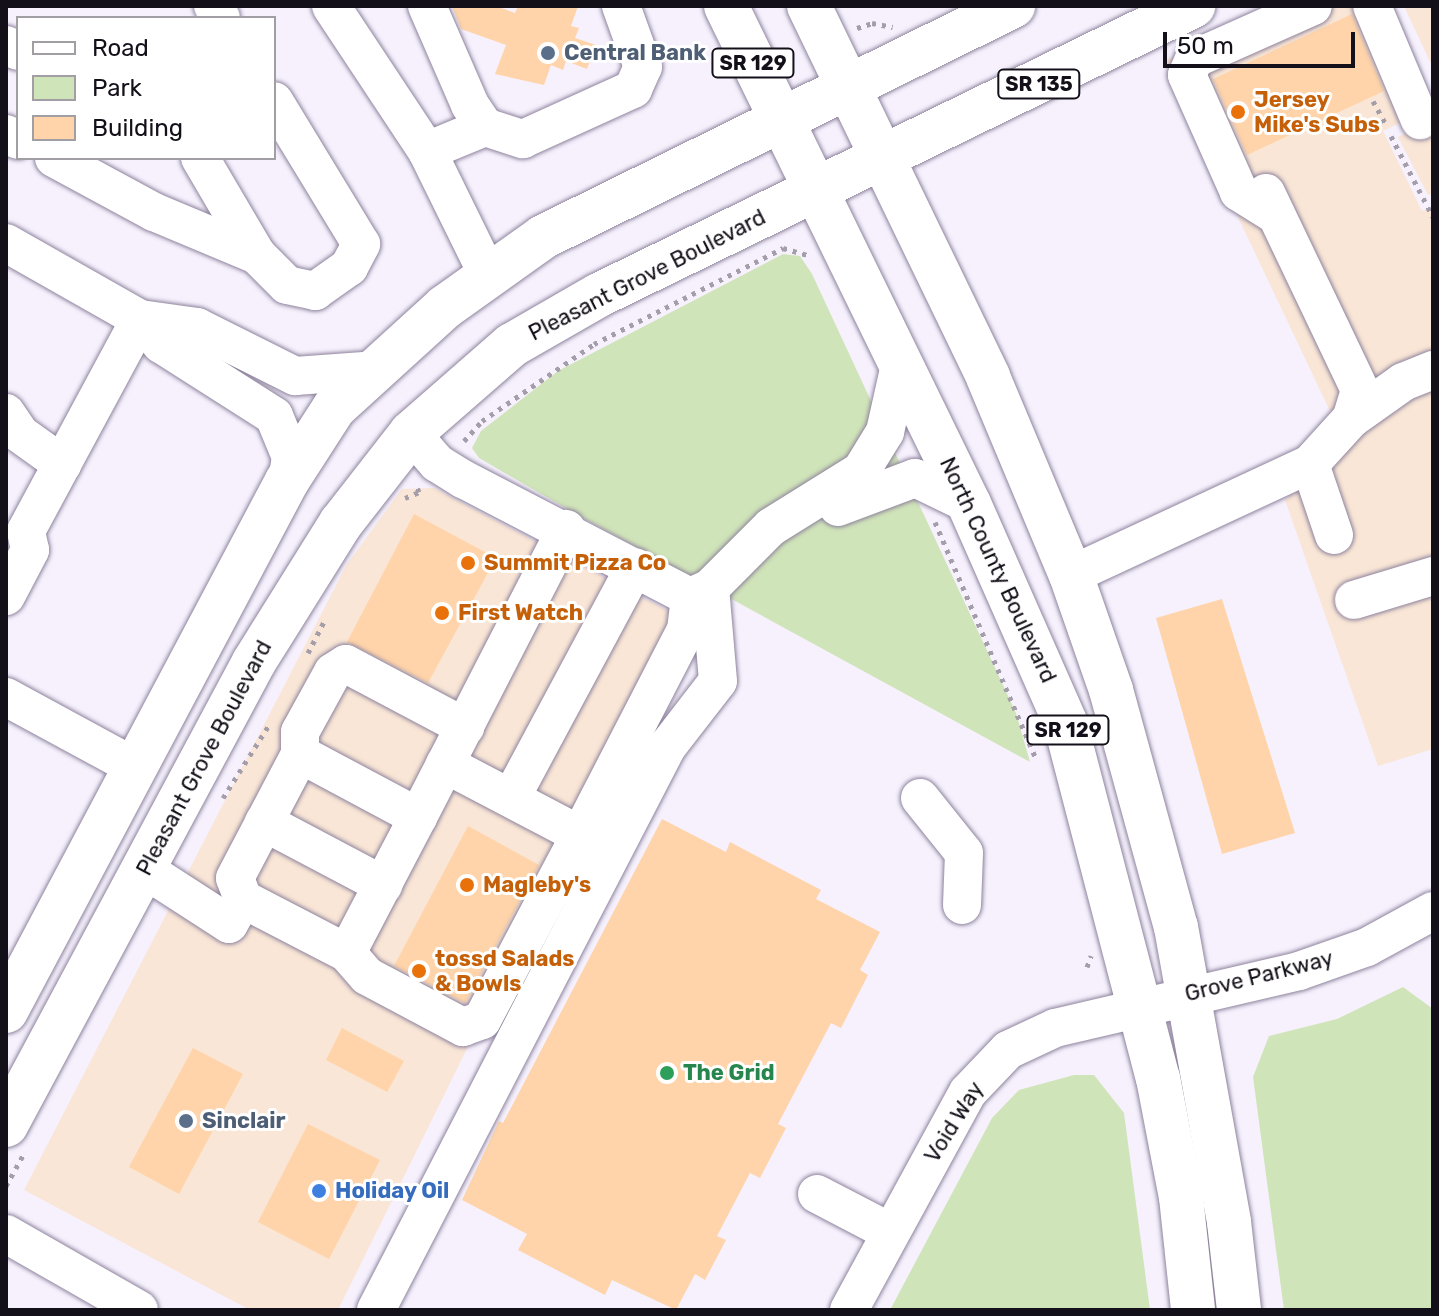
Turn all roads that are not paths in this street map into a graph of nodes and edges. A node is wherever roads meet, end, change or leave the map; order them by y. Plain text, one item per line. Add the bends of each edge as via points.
1 (331, 6) edge
2 (427, 6) edge
3 (621, 6) edge
4 (726, 6) edge
5 (809, 6) edge
6 (1013, 6) edge
7 (1193, 6) edge
8 (1313, 6) edge
9 (1372, 6) edge
10 (1399, 6) edge
11 (847, 86) junction
12 (276, 104) edge
13 (1427, 105) edge
14 (477, 116) junction
15 (780, 119) junction
16 (418, 137) junction
17 (883, 159) junction
18 (58, 160) edge
19 (201, 160) edge
20 (816, 191) junction
21 (257, 255) junction
22 (11, 258) edge
23 (487, 273) junction
24 (140, 319) junction
25 (900, 365) junction
26 (378, 370) junction
27 (1433, 370) edge
28 (6, 413) edge
29 (1351, 419) junction
30 (411, 433) junction
31 (62, 464) junction
32 (1310, 464) junction
33 (287, 481) junction
34 (952, 512) junction
35 (771, 527) junction
36 (566, 529) junction
37 (1334, 535) dead end
38 (635, 567) junction
39 (1071, 575) junction
40 (1433, 576) edge
41 (700, 592) junction
42 (6, 596) edge
43 (1354, 600) dead end
44 (6, 697) edge
45 (465, 727) junction
46 (300, 754) junction
47 (445, 764) junction
48 (135, 767) junction
49 (511, 798) junction
50 (920, 798) dead end
51 (418, 817) junction
52 (264, 822) junction
53 (580, 835) junction
54 (144, 869) junction
55 (383, 885) junction
56 (243, 899) junction
57 (962, 905) dead end
58 (1431, 916) edge
59 (347, 953) junction
60 (1166, 1000) junction
61 (6, 1011) edge
62 (6, 1125) edge
63 (817, 1194) dead end
64 (890, 1232) junction
65 (6, 1234) edge
66 (139, 1310) edge
67 (376, 1310) edge
68 (849, 1310) edge
69 (1193, 1310) edge
70 (1239, 1310) edge

1 - 16 street
2 - 14 street
3 - 14 street via 643,67 633,89 523,139
4 - 15 main road, North County Boulevard / SR 129
5 - 11 main road, North County Boulevard / SR 129
6 - 11 main road
7 - 17 main road, Pleasant Grove Boulevard / SR 135
8 - 29 street via 1194,59 1187,75 1239,192 1271,204 1360,390
9 - 13 street
10 - 13 street
11 - 15 main road
11 - 17 main road, North County Boulevard / SR 129
12 - 21 street via 361,244 349,267 315,291 287,285
14 - 16 street
15 - 20 main road, North County Boulevard / SR 129
15 - 23 main road via 543,237
16 - 23 street
17 - 20 main road, Pleasant Grove Boulevard / SR 135
17 - 39 main road, North County Boulevard / SR 129 via 988,377
18 - 21 street via 154,212
19 - 21 street
20 - 25 main road, North County Boulevard / SR 129
20 - 30 main road, Pleasant Grove Boulevard via 599,295 512,345
22 - 24 street
23 - 26 main road
24 - 26 street via 197,327 295,376
24 - 31 street
24 - 33 street via 161,344 274,416 291,457
25 - 34 main road, North County Boulevard / SR 129
25 - 35 street via 885,432 861,471
26 - 33 main road via 334,408
27 - 29 street via 1403,382
28 - 31 street via 20,434
29 - 32 street
30 - 36 street via 450,471
30 - 54 main road, Pleasant Grove Boulevard via 307,575
31 - 42 street via 26,531 30,550
32 - 37 street
32 - 39 street
33 - 48 main road
34 - 35 street via 915,478 883,486 803,521
34 - 60 main road, North County Boulevard / SR 129 via 1065,722 1102,847
35 - 41 street
36 - 38 street
36 - 45 street
38 - 41 street
38 - 49 street
39 - 60 main road, North County Boulevard / SR 129 via 1148,814
40 - 43 street
41 - 53 street via 686,630
41 - 67 street via 718,681 667,747
44 - 48 street
45 - 46 street via 346,664 333,672 300,732
45 - 47 street
46 - 51 street
46 - 52 street
47 - 49 street
47 - 51 street
48 - 61 main road
49 - 53 street
50 - 57 street via 964,853
51 - 55 street
52 - 55 street
52 - 56 street via 235,878
53 - 59 street via 482,1020 463,1027 367,976
54 - 56 street via 229,924
54 - 62 main road, Pleasant Grove Boulevard
55 - 59 street
56 - 59 street
58 - 60 street, Grove Parkway via 1299,971
60 - 64 street, Void Way via 1055,1028 1008,1050 968,1092
60 - 69 main road, North County Boulevard / SR 129 via 1158,1078 1181,1197
60 - 70 main road, North County Boulevard / SR 129 via 1229,1222
63 - 64 street
64 - 68 street, Void Way
65 - 66 street

